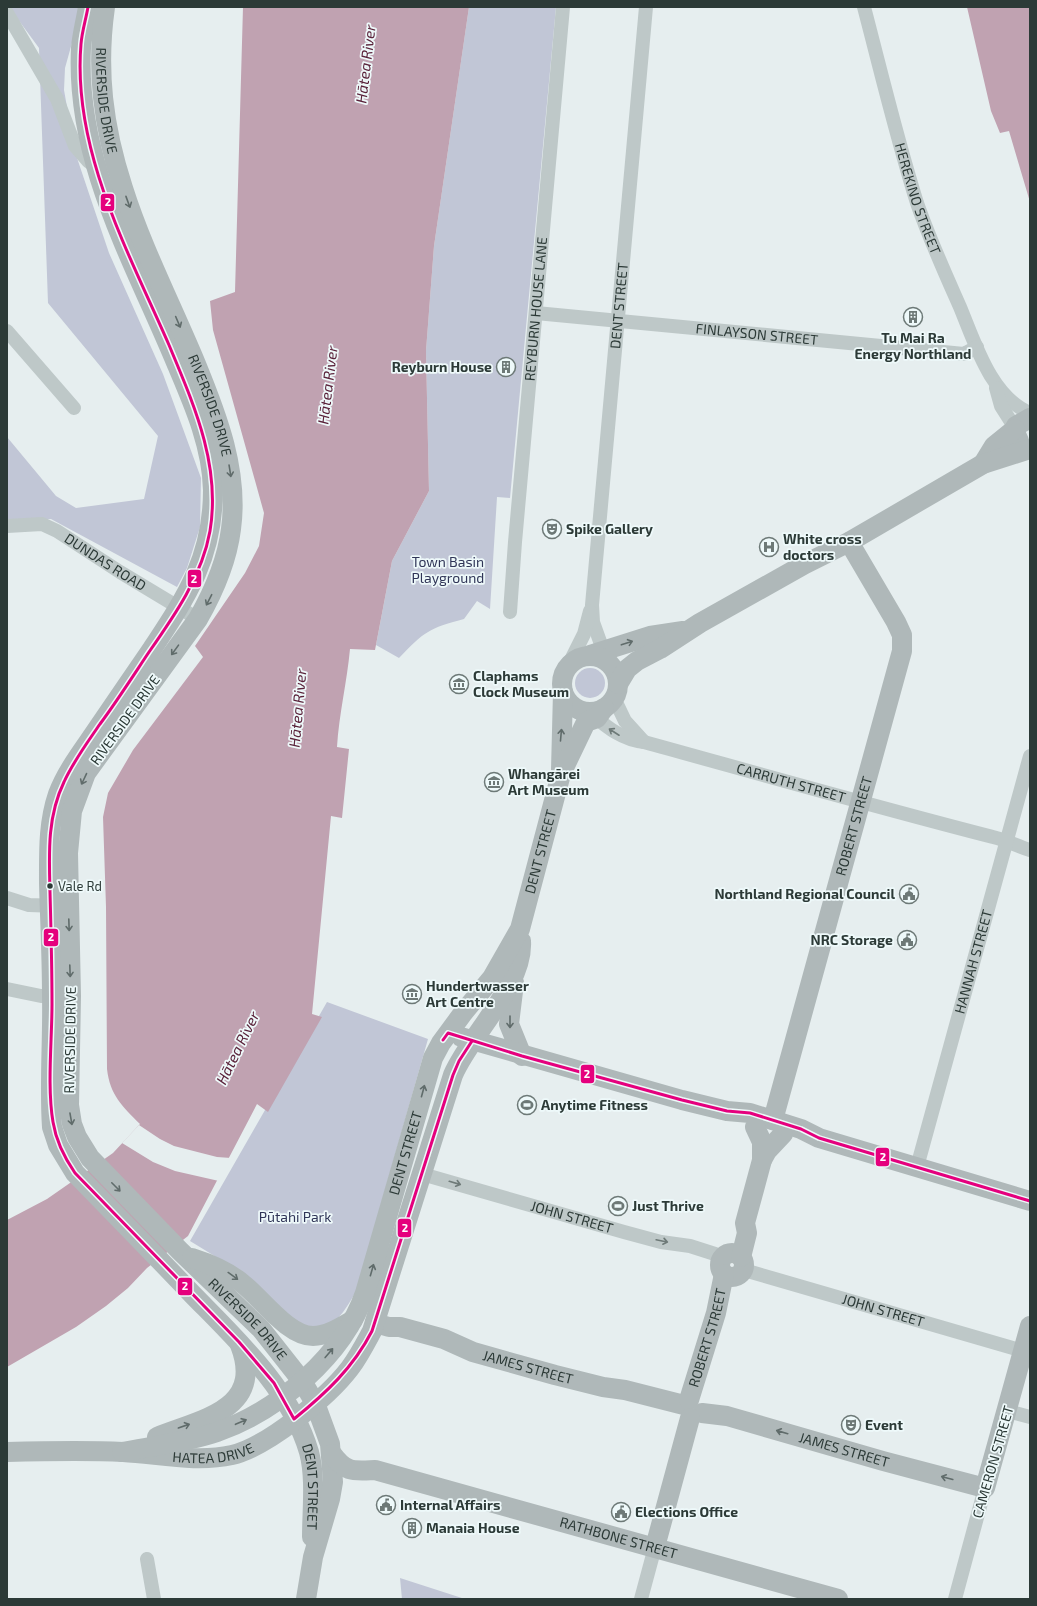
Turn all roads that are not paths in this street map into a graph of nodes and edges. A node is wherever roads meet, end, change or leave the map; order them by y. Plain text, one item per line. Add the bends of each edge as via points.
1 (88, 7) edge
2 (105, 7) edge
3 (563, 7) edge
4 (646, 7) edge
5 (864, 7) edge
6 (7, 13) edge
7 (116, 165) junction
8 (95, 166) junction
9 (536, 313) junction
10 (619, 321) junction
11 (7, 331) edge
12 (977, 347) junction
13 (995, 382) junction
14 (74, 408) dead end
15 (1030, 413) edge
16 (1020, 425) edge
17 (1030, 449) edge
18 (983, 464) junction
19 (7, 526) edge
20 (849, 542) junction
21 (592, 605) junction
22 (180, 607) junction
23 (510, 612) dead end
24 (198, 619) junction
25 (687, 630) junction
26 (600, 656) junction
27 (569, 664) junction
28 (563, 692) junction
29 (605, 704) junction
30 (644, 742) junction
31 (1030, 756) edge
32 (561, 774) junction
33 (861, 802) junction
34 (1006, 842) junction
35 (1030, 850) edge
36 (7, 898) edge
37 (59, 906) junction
38 (520, 929) junction
39 (515, 969) junction
40 (7, 989) edge
41 (62, 996) junction
42 (448, 1033) junction
43 (472, 1041) junction
44 (522, 1056) junction
45 (727, 1111) junction
46 (755, 1127) junction
47 (778, 1127) junction
48 (762, 1160) junction
49 (917, 1167) junction
50 (422, 1174) junction
51 (1030, 1201) edge
52 (182, 1253) junction
53 (733, 1265) junction
54 (353, 1320) junction
55 (375, 1322) junction
56 (1030, 1326) edge
57 (239, 1342) junction
58 (1023, 1351) junction
59 (302, 1381) junction
60 (282, 1396) junction
61 (315, 1403) junction
62 (693, 1408) junction
63 (1007, 1411) junction
64 (1030, 1417) edge
65 (294, 1419) junction
66 (323, 1424) junction
67 (7, 1452) edge
68 (122, 1452) junction
69 (332, 1454) junction
70 (398, 1478) junction
71 (985, 1488) junction
72 (331, 1494) junction
73 (655, 1547) junction
74 (313, 1557) junction
75 (147, 1559) dead end
76 (154, 1599) edge
77 (306, 1599) edge
78 (640, 1599) edge
79 (838, 1599) edge
80 (955, 1599) edge

1 - 8 main road, RIVERSIDE DRIVE via 81,45 81,78 83,114
2 - 7 main road, RIVERSIDE DRIVE via 101,36 100,80
3 - 9 street, REYBURN HOUSE LANE
4 - 10 street, DENT STREET
5 - 12 street, HEREKINO STREET via 918,204
6 - 8 street via 57,99 76,146
7 - 8 street
7 -> 24 main road, RIVERSIDE DRIVE via 132,214 209,395 228,459 233,510 228,550 218,580
8 - 22 main road, RIVERSIDE DRIVE via 193,403 210,462 212,512 206,548 197,576
9 - 10 street, FINLAYSON STREET
9 - 23 street, REYBURN HOUSE LANE via 514,542
10 - 12 street, FINLAYSON STREET via 964,354
10 - 21 street, DENT STREET
11 - 14 street
12 - 13 street, HEREKINO STREET
13 - 15 street, HEREKINO STREET via 1012,404
13 - 16 street, HEREKINO STREET via 1001,406
16 - 17 main road via 1019,441
16 - 18 main road via 994,446
17 - 18 main road
18 - 20 main road
19 - 22 street, DUNDAS ROAD via 42,524 57,531
20 - 25 main road
20 - 33 main road, ROBERT STREET via 896,622 903,643
21 - 26 street, DENT STREET via 592,622
21 - 27 street, DENT STREET via 584,634
22 - 24 street, DUNDAS ROAD
22 - 37 main road, RIVERSIDE DRIVE via 66,776 58,793 51,817 49,843
24 -> 37 main road, RIVERSIDE DRIVE via 82,782 72,811
26 -> 25 main road via 650,636
25 - 29 main road, DENT STREET via 627,669
26 - 27 main road via 575,659
26 - 29 main road via 616,672
27 - 28 main road via 562,677
28 - 29 main road via 573,706
32 -> 28 main road, DENT STREET
29 - 30 street
30 -> 29 street, CARRUTH STREET via 631,741 624,737
29 - 32 main road, DENT STREET via 586,722
30 - 33 street, CARRUTH STREET
31 - 34 street, HANNAH STREET
32 - 38 main road, DENT STREET
33 - 34 street, CARRUTH STREET
33 - 47 main road, ROBERT STREET
34 - 35 street, CARRUTH STREET
34 - 49 street, HANNAH STREET
36 - 37 street via 29,905
37 - 41 main road, RIVERSIDE DRIVE
38 - 39 main road, DENT STREET via 522,943
38 - 42 main road, DENT STREET via 492,978
39 - 43 main road, DENT STREET via 496,1008
39 -> 44 main road via 509,1024
40 - 41 street via 41,996
41 -> 52 main road, RIVERSIDE DRIVE via 69,1105 77,1137 90,1158
41 - 57 main road, RIVERSIDE DRIVE via 52,1127 58,1145 75,1173
42 - 43 main road
54 -> 42 main road, DENT STREET via 365,1293 428,1070
43 - 44 main road
43 - 50 main road, DENT STREET via 453,1075
44 - 45 main road
45 - 46 main road
45 - 47 main road via 750,1113
46 - 47 main road
46 - 48 main road, ROBERT STREET via 762,1142
47 - 48 main road, ROBERT STREET
47 - 49 main road via 798,1139 819,1138
48 - 53 main road, ROBERT STREET via 745,1223 737,1232
49 - 51 main road
50 -> 53 street, JOHN STREET via 661,1242 690,1246 715,1254
50 - 55 main road, DENT STREET
52 -> 54 main road via 227,1272 244,1284 283,1322 306,1335 327,1333
52 - 59 main road, RIVERSIDE DRIVE via 261,1329
53 - 58 street, JOHN STREET
53 - 62 main road, ROBERT STREET
59 -> 54 main road, DENT STREET via 340,1341
55 - 61 main road, DENT STREET via 350,1369
55 - 62 main road, JAMES STREET via 444,1339 473,1352 603,1388 625,1390
55 - 66 main road via 372,1355 363,1371 335,1402
56 - 58 main road, CAMERON STREET
57 - 60 main road, RIVERSIDE DRIVE
68 -> 57 main road via 214,1416 235,1401 245,1380 245,1363
58 - 63 main road, CAMERON STREET
59 - 60 main road, HATEA DRIVE
59 - 61 main road, RIVERSIDE DRIVE
60 - 65 main road, RIVERSIDE DRIVE
68 -> 60 main road, HATEA DRIVE via 179,1442 216,1432 253,1417
61 - 65 main road, HATEA DRIVE
61 - 66 main road, DENT STREET
71 -> 62 main road, JAMES STREET
62 - 73 main road, ROBERT STREET
63 - 64 street
63 - 71 main road, CAMERON STREET
65 - 68 main road, HATEA DRIVE via 261,1443 232,1455 200,1458
65 - 74 main road, DENT STREET via 311,1461
66 - 69 main road, DENT STREET
67 - 68 main road, HATEA DRIVE
69 - 70 main road, RATHBONE STREET via 340,1465 348,1469 375,1470
69 - 72 main road, DENT STREET
70 - 72 main road, RATHBONE STREET via 361,1481
70 - 73 main road, RATHBONE STREET
71 - 80 street, CAMERON STREET
72 - 74 main road, DENT STREET
73 - 78 street, ROBERT STREET
73 - 79 main road, RATHBONE STREET
74 - 77 main road, DENT STREET
75 - 76 street

